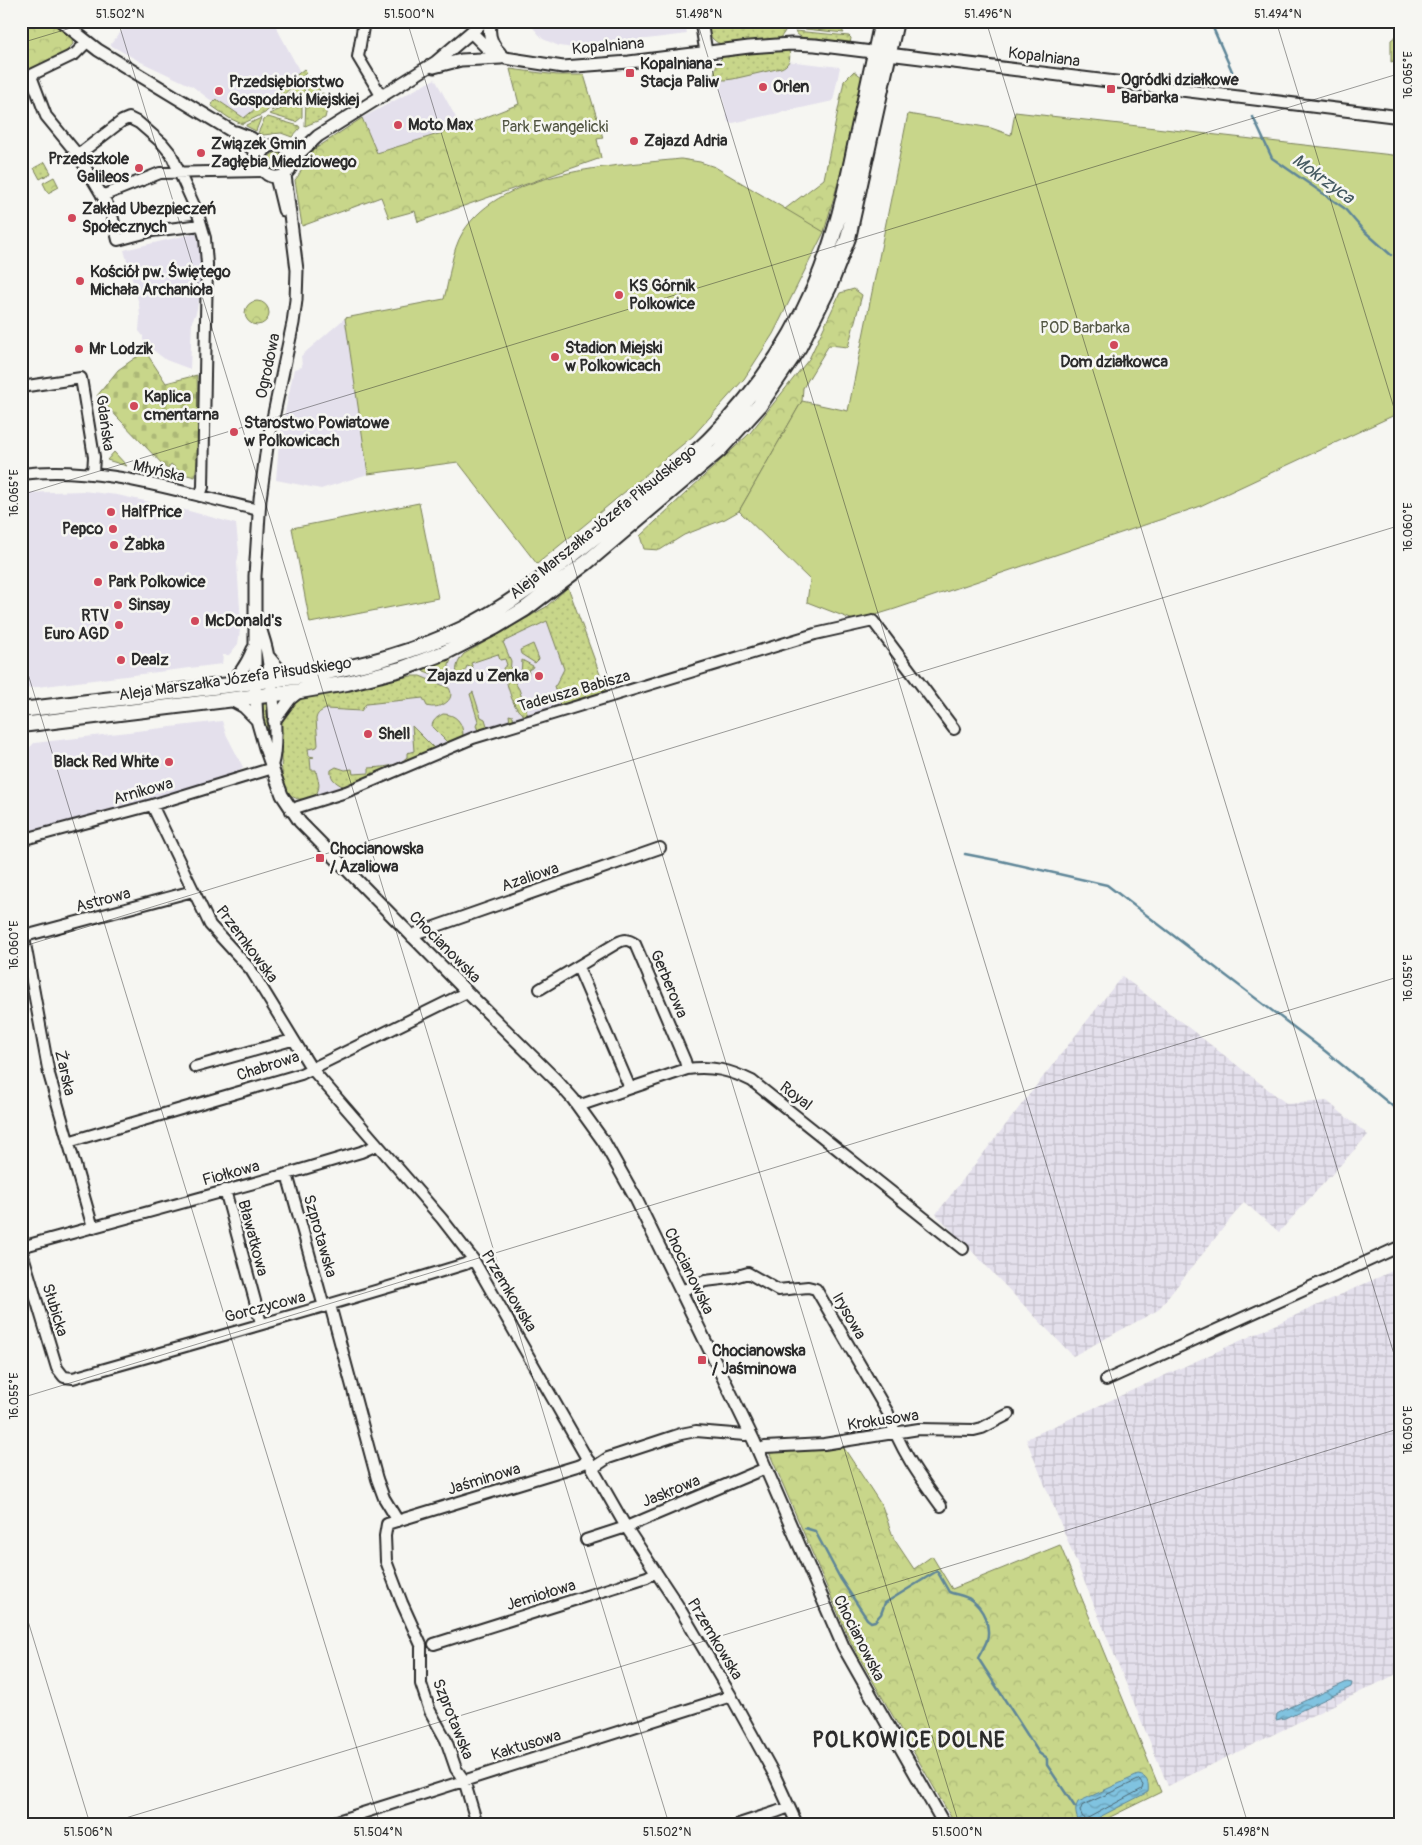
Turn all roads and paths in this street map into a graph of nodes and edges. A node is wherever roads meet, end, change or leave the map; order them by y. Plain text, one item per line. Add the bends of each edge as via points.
1 (62, 21) edge
2 (364, 21) edge
3 (484, 21) edge
4 (491, 21) edge
5 (702, 21) edge
6 (882, 21) edge
7 (896, 21) edge
8 (471, 32) junction
9 (87, 42) junction
10 (706, 52) junction
11 (882, 53) junction
12 (505, 58) junction
13 (422, 71) junction
14 (26, 78) edge
15 (382, 97) junction
16 (1401, 117) edge
17 (318, 136) junction
18 (286, 148) junction
19 (78, 155) junction
20 (262, 159) junction
21 (292, 160) junction
22 (179, 172) junction
23 (280, 176) junction
24 (102, 196) junction
25 (201, 225) junction
26 (21, 387) edge
27 (93, 473) junction
28 (21, 474) edge
29 (200, 496) junction
30 (259, 510) junction
31 (255, 605) junction
32 (255, 645) junction
33 (268, 656) junction
34 (291, 678) junction
35 (271, 687) junction
36 (255, 689) junction
37 (300, 691) junction
38 (228, 692) junction
39 (21, 710) edge
40 (256, 720) junction
41 (274, 721) junction
42 (22, 725) edge
43 (954, 729) dead end
44 (272, 766) junction
45 (152, 805) junction
46 (291, 811) junction
47 (21, 840) edge
48 (660, 848) dead end
49 (193, 891) junction
50 (21, 922) edge
51 (22, 937) edge
52 (412, 937) junction
53 (578, 967) junction
54 (540, 989) dead end
55 (467, 992) junction
56 (292, 1040) junction
57 (195, 1067) dead end
58 (311, 1068) junction
59 (687, 1069) junction
60 (630, 1088) junction
61 (578, 1106) junction
62 (68, 1142) junction
63 (377, 1146) junction
64 (287, 1174) junction
65 (224, 1190) junction
66 (93, 1228) junction
67 (1401, 1246) edge
68 (21, 1248) edge
69 (963, 1249) dead end
70 (473, 1259) junction
71 (681, 1290) junction
72 (327, 1306) junction
73 (261, 1323) junction
74 (64, 1377) joint
75 (1106, 1380) dead end
76 (1009, 1414) dead end
77 (750, 1433) junction
78 (894, 1433) junction
79 (758, 1450) junction
80 (591, 1464) junction
81 (766, 1468) junction
82 (941, 1506) dead end
83 (398, 1521) junction
84 (387, 1524) joint
85 (626, 1527) junction
86 (586, 1540) dead end
87 (656, 1572) junction
88 (434, 1644) dead end
89 (730, 1694) junction
90 (464, 1780) junction
91 (789, 1807) junction
92 (328, 1824) edge
93 (477, 1824) edge
94 (739, 1824) edge
95 (797, 1824) edge
96 (944, 1824) edge

1 - 9 street
2 - 15 street via 358,57
3 - 8 street
4 - 12 street via 491,40
5 - 10 street
6 - 11 main road, Aleja Marszałka Józefa Piłsudskiego
7 - 11 main road, Aleja Marszałka Józefa Piłsudskiego
8 - 12 street, Kopalniana via 487,48
8 - 13 street
9 - 14 street via 75,54
9 - 20 street via 230,130
10 - 11 street, Kopalniana via 791,44
10 - 12 street, Kopalniana via 574,67
11 - 16 street, Kopalniana
11 - 34 main road, Aleja Marszałka Józefa Piłsudskiego via 846,192 815,285 772,364 710,439 545,577 487,616 386,659
11 - 37 main road, Aleja Marszałka Józefa Piłsudskiego via 856,208 830,287 783,371 759,406 719,450 553,588 495,628 401,669
12 - 13 street via 461,60
13 - 15 street
14 - 19 street via 46,116
15 - 17 street
17 - 18 street
17 - 21 street
18 - 20 street via 276,145
18 - 21 street
19 - 22 street via 129,118 168,150
19 - 24 street
20 - 22 street via 230,172
20 - 23 street via 271,176
21 - 23 street via 290,168
22 - 24 street via 157,173
22 - 25 street
23 - 30 street, Ogrodowa via 296,258 296,300 267,448
24 - 25 street via 112,215 118,240 152,231
25 - 29 street via 208,264 203,487
26 - 27 street, Gdańska via 81,378 94,457
27 - 28 street, Młyńska
27 - 29 street, Młyńska
29 - 30 street, Młyńska
30 - 31 street, Ogrodowa
31 - 32 street, Ogrodowa
31 - 33 street, Ogrodowa
32 - 36 street, Ogrodowa
32 - 38 street
33 - 34 street
33 - 35 street, Ogrodowa
34 - 35 main road, Aleja Marszałka Józefa Piłsudskiego
35 - 36 main road, Aleja Marszałka Józefa Piłsudskiego
35 - 37 main road, Aleja Marszałka Józefa Piłsudskiego
35 - 41 street
36 - 38 main road, Aleja Marszałka Józefa Piłsudskiego
36 - 40 street
37 - 41 street
38 - 39 main road, Aleja Marszałka Józefa Piłsudskiego
38 - 40 street
38 - 42 main road, Aleja Marszałka Józefa Piłsudskiego
40 - 44 street
41 - 44 street
43 - 46 street, Tadeusza Babisza via 873,621 816,634 491,732 346,792
44 - 45 street, Arnikowa
44 - 46 street
45 - 47 street, Arnikowa
45 - 49 street, Przemkowska
46 - 52 street, Chocianowska
48 - 52 street, Azaliowa
49 - 51 street, Astrowa
49 - 56 street, Przemkowska via 210,925 251,970
50 - 51 street, Żarska
51 - 62 street, Żarska via 49,1074
52 - 55 street, Chocianowska
53 - 54 street, Gerberowa
53 - 59 street, Gerberowa via 624,939 635,944
53 - 60 street
55 - 58 street, Chabrowa
55 - 61 street, Chocianowska
56 - 57 street
56 - 58 street, Przemkowska
58 - 62 street, Chabrowa via 301,1074
58 - 63 street, Przemkowska
59 - 60 street, Royal
59 - 69 street, Royal via 718,1068 752,1082
60 - 61 street, Royal
61 - 71 street, Chocianowska via 620,1167
62 - 66 street, Żarska
63 - 64 street, Fiołkowa
63 - 70 street, Przemkowska
64 - 65 street, Fiołkowa
64 - 72 street, Szprotawska
65 - 66 street, Fiołkowa
65 - 73 street, Bławatkowa
66 - 68 street, Fiołkowa
67 - 75 street
68 - 74 street, Słubicka via 57,1368
70 - 72 street, Gorczycowa
70 - 80 street, Przemkowska
71 - 77 street, Chocianowska
71 - 78 street, Irysowa via 705,1281 748,1273 778,1290 808,1286 816,1289 888,1413
72 - 73 street, Gorczycowa
72 - 83 street, Szprotawska via 377,1479
73 - 74 street, Gorczycowa via 73,1378
76 - 78 street, Krokusowa via 974,1430 919,1429
77 - 79 street, Chocianowska
77 - 80 street, Jaśminowa via 696,1431
78 - 79 street, Krokusowa
78 - 82 street
79 - 81 street, Chocianowska
80 - 83 street, Jaśminowa
80 - 85 street, Przemkowska
81 - 85 street, Jaskrowa
81 - 96 street, Chocianowska via 843,1646
83 - 84 street, Jaśminowa
84 - 90 street, Szprotawska via 386,1561 422,1645 421,1684 430,1711
85 - 86 street, Jaskrowa
85 - 87 street, Przemkowska
87 - 88 street, Jemiołowa via 647,1578
87 - 89 street, Przemkowska
89 - 90 street, Kaktusowa
89 - 91 street, Przemkowska
90 - 92 street, Kaktusowa
90 - 93 street, Szprotawska
91 - 94 street
91 - 95 street, Przemkowska

